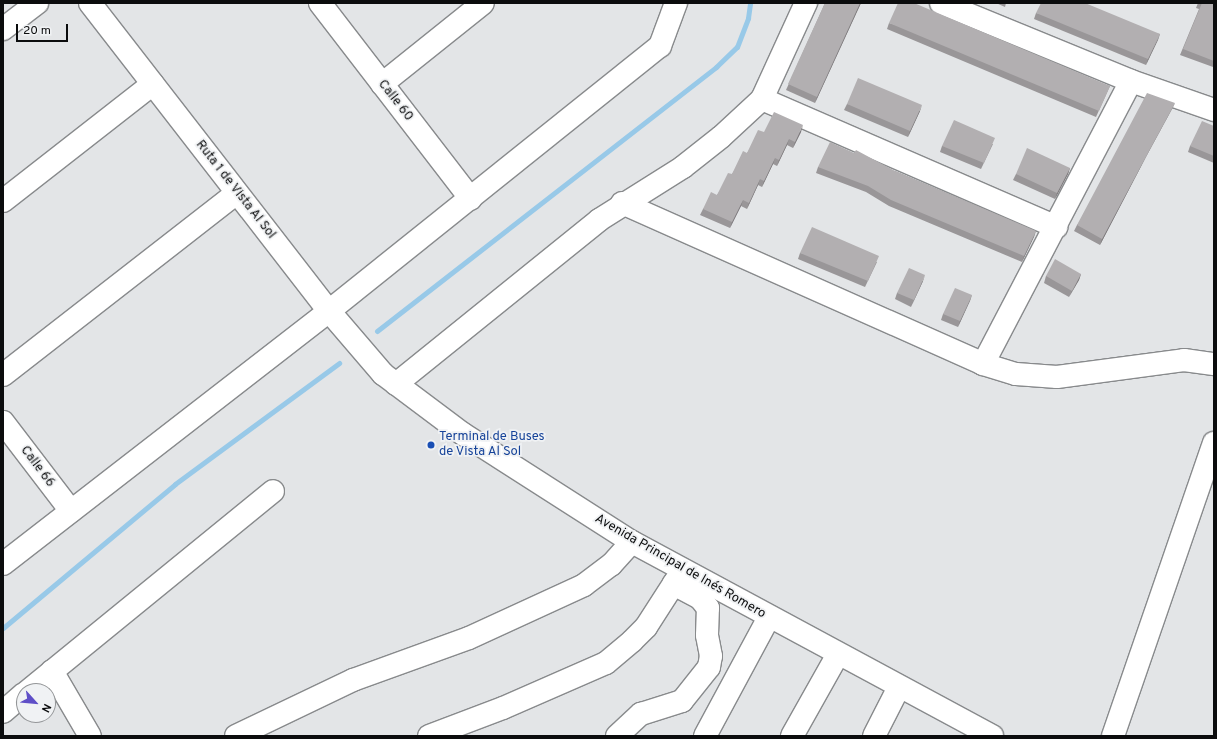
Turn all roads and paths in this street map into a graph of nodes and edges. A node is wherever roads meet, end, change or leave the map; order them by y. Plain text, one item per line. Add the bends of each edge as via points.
1 (37, 3) edge
2 (90, 3) edge
3 (320, 3) edge
4 (483, 3) edge
5 (676, 3) edge
6 (806, 3) edge
7 (941, 3) edge
8 (3, 29) edge
9 (1131, 81) junction
10 (153, 84) junction
11 (382, 84) junction
12 (762, 99) junction
13 (1213, 108) edge
14 (237, 193) junction
15 (471, 199) junction
16 (3, 201) edge
17 (622, 203) junction
18 (1056, 227) junction
19 (329, 311) junction
20 (983, 364) junction
21 (1214, 364) edge
22 (3, 375) edge
23 (390, 379) junction
24 (3, 422) edge
25 (1214, 443) edge
26 (273, 491) dead end
27 (71, 511) junction
28 (632, 542) junction
29 (3, 564) edge
30 (678, 577) junction
31 (768, 617) junction
32 (838, 654) junction
33 (52, 671) junction
34 (38, 683) edge
35 (899, 687) junction
36 (16, 701) edge
37 (3, 712) edge
38 (962, 729) edge
39 (90, 736) edge
40 (236, 736) edge
41 (429, 736) edge
42 (617, 736) edge
43 (705, 736) edge
44 (792, 736) edge
45 (874, 736) edge
46 (992, 736) edge
47 (1113, 736) edge

1 - 8 street
2 - 10 street, Ruta 1 de Vista Al Sol
3 - 11 street, Calle 60
4 - 11 street
5 - 15 street via 660,46
6 - 12 street
7 - 9 street
9 - 13 street
9 - 18 street
10 - 14 street, Ruta 1 de Vista Al Sol
10 - 16 street
11 - 15 street, Calle 60
12 - 17 street via 721,137 683,167
12 - 18 street
14 - 19 street, Ruta 1 de Vista Al Sol
14 - 22 street
15 - 19 street
17 - 20 street
17 - 23 street
18 - 20 street
19 - 23 street, Ruta 1 de Vista Al Sol
19 - 27 street
20 - 21 street via 1016,374 1057,377 1156,362 1184,360
23 - 28 street, Avenida Principal de Inés Romero via 464,434
24 - 27 street, Calle 66
25 - 47 street
26 - 33 street
27 - 29 street
28 - 30 street, Avenida Principal de Inés Romero
28 - 40 street via 612,565 584,585 469,638 353,680
30 - 31 street, Avenida Principal de Inés Romero
30 - 41 street via 646,627 606,663 503,708
30 - 42 street via 708,608 707,635 711,656 709,667 682,701 641,714
31 - 32 street, Avenida Principal de Inés Romero
31 - 43 street
32 - 35 street, Avenida Principal de Inés Romero
32 - 44 street
33 - 34 street
33 - 39 street
35 - 38 street, Avenida Principal de Inés Romero
35 - 45 street
36 - 37 street
38 - 46 street, Avenida Principal de Inés Romero

